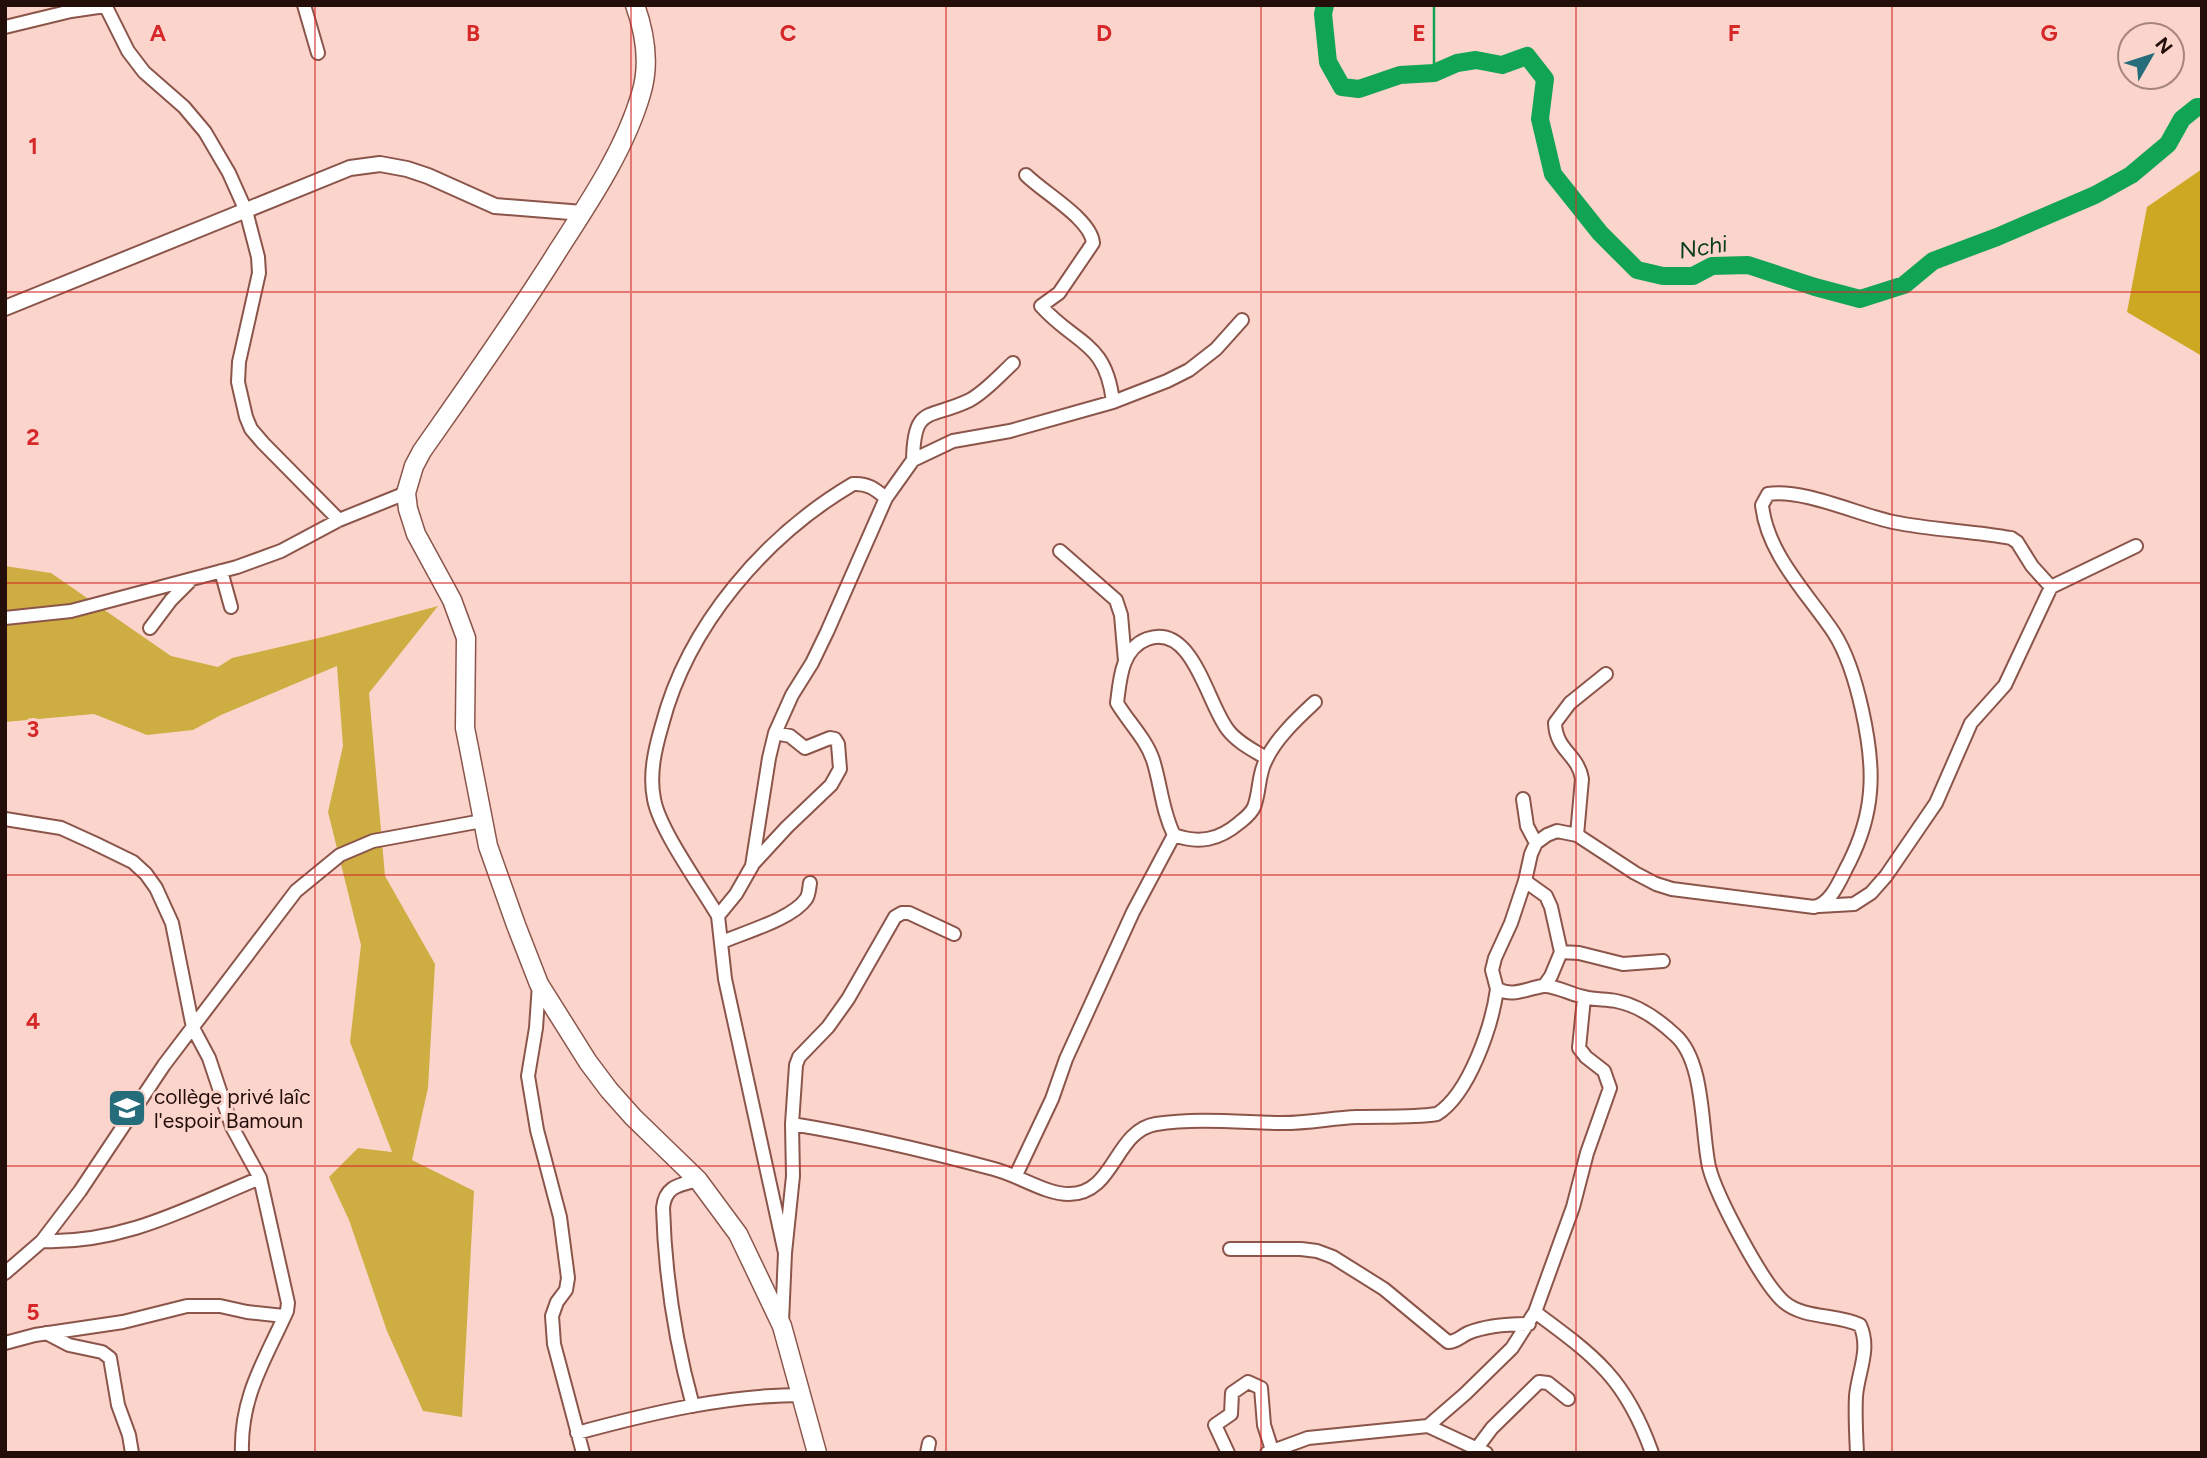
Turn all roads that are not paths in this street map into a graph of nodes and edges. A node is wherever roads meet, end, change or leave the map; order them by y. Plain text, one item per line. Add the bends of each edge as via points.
1 (304, 5) edge
2 (635, 5) edge
3 (105, 6) edge
4 (5, 27) edge
5 (318, 53) dead end
6 (1026, 175) dead end
7 (246, 211) junction
8 (583, 213) junction
9 (5, 309) edge
10 (1242, 320) dead end
11 (1013, 363) dead end
12 (1113, 402) junction
13 (913, 460) junction
14 (406, 493) junction
15 (886, 498) junction
16 (339, 520) junction
17 (2136, 546) dead end
18 (1060, 551) dead end
19 (221, 571) junction
20 (194, 577) junction
21 (2051, 587) junction
22 (231, 607) dead end
23 (5, 618) edge
24 (150, 628) dead end
25 (1125, 661) junction
26 (1606, 674) dead end
27 (1315, 702) dead end
28 (775, 733) junction
29 (1266, 758) junction
30 (1523, 800) dead end
31 (5, 819) edge
32 (482, 821) junction
33 (1174, 835) junction
34 (1577, 835) junction
35 (1536, 843) junction
36 (752, 866) junction
37 (1525, 881) junction
38 (810, 883) dead end
39 (1819, 906) junction
40 (718, 916) junction
41 (954, 934) dead end
42 (722, 942) junction
43 (1561, 952) junction
44 (1663, 961) dead end
45 (539, 984) junction
46 (1544, 986) junction
47 (1497, 989) junction
48 (1584, 998) junction
49 (193, 1028) junction
50 (792, 1124) junction
51 (1016, 1175) junction
52 (260, 1178) junction
53 (698, 1180) junction
54 (42, 1241) junction
55 (1230, 1249) dead end
56 (785, 1253) junction
57 (5, 1273) edge
58 (1535, 1312) junction
59 (284, 1317) junction
60 (1529, 1324) junction
61 (782, 1326) junction
62 (46, 1333) junction
63 (5, 1343) edge
64 (802, 1395) junction
65 (1568, 1399) dead end
66 (693, 1406) junction
67 (1428, 1426) junction
68 (577, 1433) junction
69 (1481, 1450) edge
70 (1270, 1451) edge
71 (132, 1453) edge
72 (242, 1453) edge
73 (583, 1453) edge
74 (817, 1453) edge
75 (1228, 1453) edge
76 (1652, 1453) edge
77 (1857, 1453) edge

1 - 5 street
2 - 8 main road via 645,46 642,93
3 - 4 street
3 - 7 street via 144,72 205,132
6 - 12 street via 1093,236 1093,243 1059,293 1041,306 1100,359 1111,382
7 - 8 street via 350,168 380,164 428,176 495,206
7 - 9 street
7 - 16 street via 259,273 239,362 238,382 246,417 262,443
8 - 14 main road via 422,451
10 - 12 street via 1189,370
11 - 13 street via 972,398 926,415 914,437
12 - 13 street via 1010,432 953,441
13 - 15 street
14 - 16 street
14 - 32 main road via 416,534 452,600 466,638 466,728
15 - 28 street via 822,642
15 - 40 street via 873,487 853,484 800,519 716,610 670,692 655,750 654,800
16 - 19 street via 281,551
17 - 21 street
18 - 25 street via 1116,600
19 - 20 street
19 - 22 street
20 - 23 street via 71,611
20 - 24 street
21 - 39 street via 2005,685 1971,723 1936,803 1886,876 1854,904
21 - 39 street via 2011,538 1893,522 1828,502 1768,494 1762,505 1777,549 1847,658 1868,751 1870,794 1862,834 1836,886
25 - 29 street via 1142,641 1155,636 1178,643 1202,676 1220,720 1230,733
25 - 33 street via 1117,703 1147,745
26 - 34 street via 1570,703 1555,723 1558,742 1581,770
27 - 29 street
28 - 36 street
28 - 36 street via 790,736 806,748 835,739 840,769 831,785
29 - 33 street via 1253,811 1231,830 1204,841
30 - 35 street via 1527,826
31 - 49 street via 61,828 133,862 146,874 172,923
32 - 45 main road via 501,887
32 - 49 street via 373,841 340,855 296,891
33 - 51 street via 1133,912
34 - 35 street via 1557,831
34 - 39 street via 1656,884 1672,889
35 - 37 street
36 - 40 street
37 - 43 street via 1552,907
37 - 47 street via 1492,970
38 - 42 street via 799,906
40 - 42 street
41 - 50 street via 909,913 895,916 848,999 799,1057
42 - 56 street via 725,979
43 - 44 street via 1623,964
43 - 46 street
45 - 53 main road via 609,1090
45 - 68 street via 528,1076 560,1217 566,1290 556,1303 552,1326
46 - 47 street via 1507,994
46 - 48 street
47 - 51 street via 1489,1030 1459,1093 1437,1114 1153,1125 1127,1141 1101,1181 1082,1192 1057,1193
48 - 58 street via 1580,1048 1604,1071 1610,1088
48 - 77 street via 1631,1005 1678,1037 1696,1073 1710,1171 1751,1255 1783,1301 1808,1313 1860,1325 1865,1348 1856,1396
49 - 52 street via 209,1058 232,1127
49 - 54 street
50 - 51 street via 860,1135
50 - 56 street via 793,1176
52 - 54 street via 113,1236
52 - 59 street via 285,1285 288,1303
53 - 61 main road via 738,1234
53 - 66 street via 670,1190 663,1208 667,1283
54 - 57 street
55 - 60 street via 1301,1249 1333,1257 1384,1289 1448,1342 1482,1329
56 - 61 street
58 - 60 street
58 - 76 street via 1617,1381 1635,1409
59 - 62 street via 220,1306 187,1306 123,1322
59 - 72 street via 259,1366 247,1404
60 - 67 street via 1512,1348
61 - 64 main road
62 - 63 street
62 - 71 street via 110,1358
64 - 66 street
64 - 74 main road
65 - 69 street via 1548,1383 1539,1382 1492,1428
66 - 68 street
67 - 69 street
67 - 70 street via 1308,1438
68 - 73 street
70 - 75 street via 1262,1394 1258,1385 1248,1382 1233,1393 1231,1414 1215,1424

